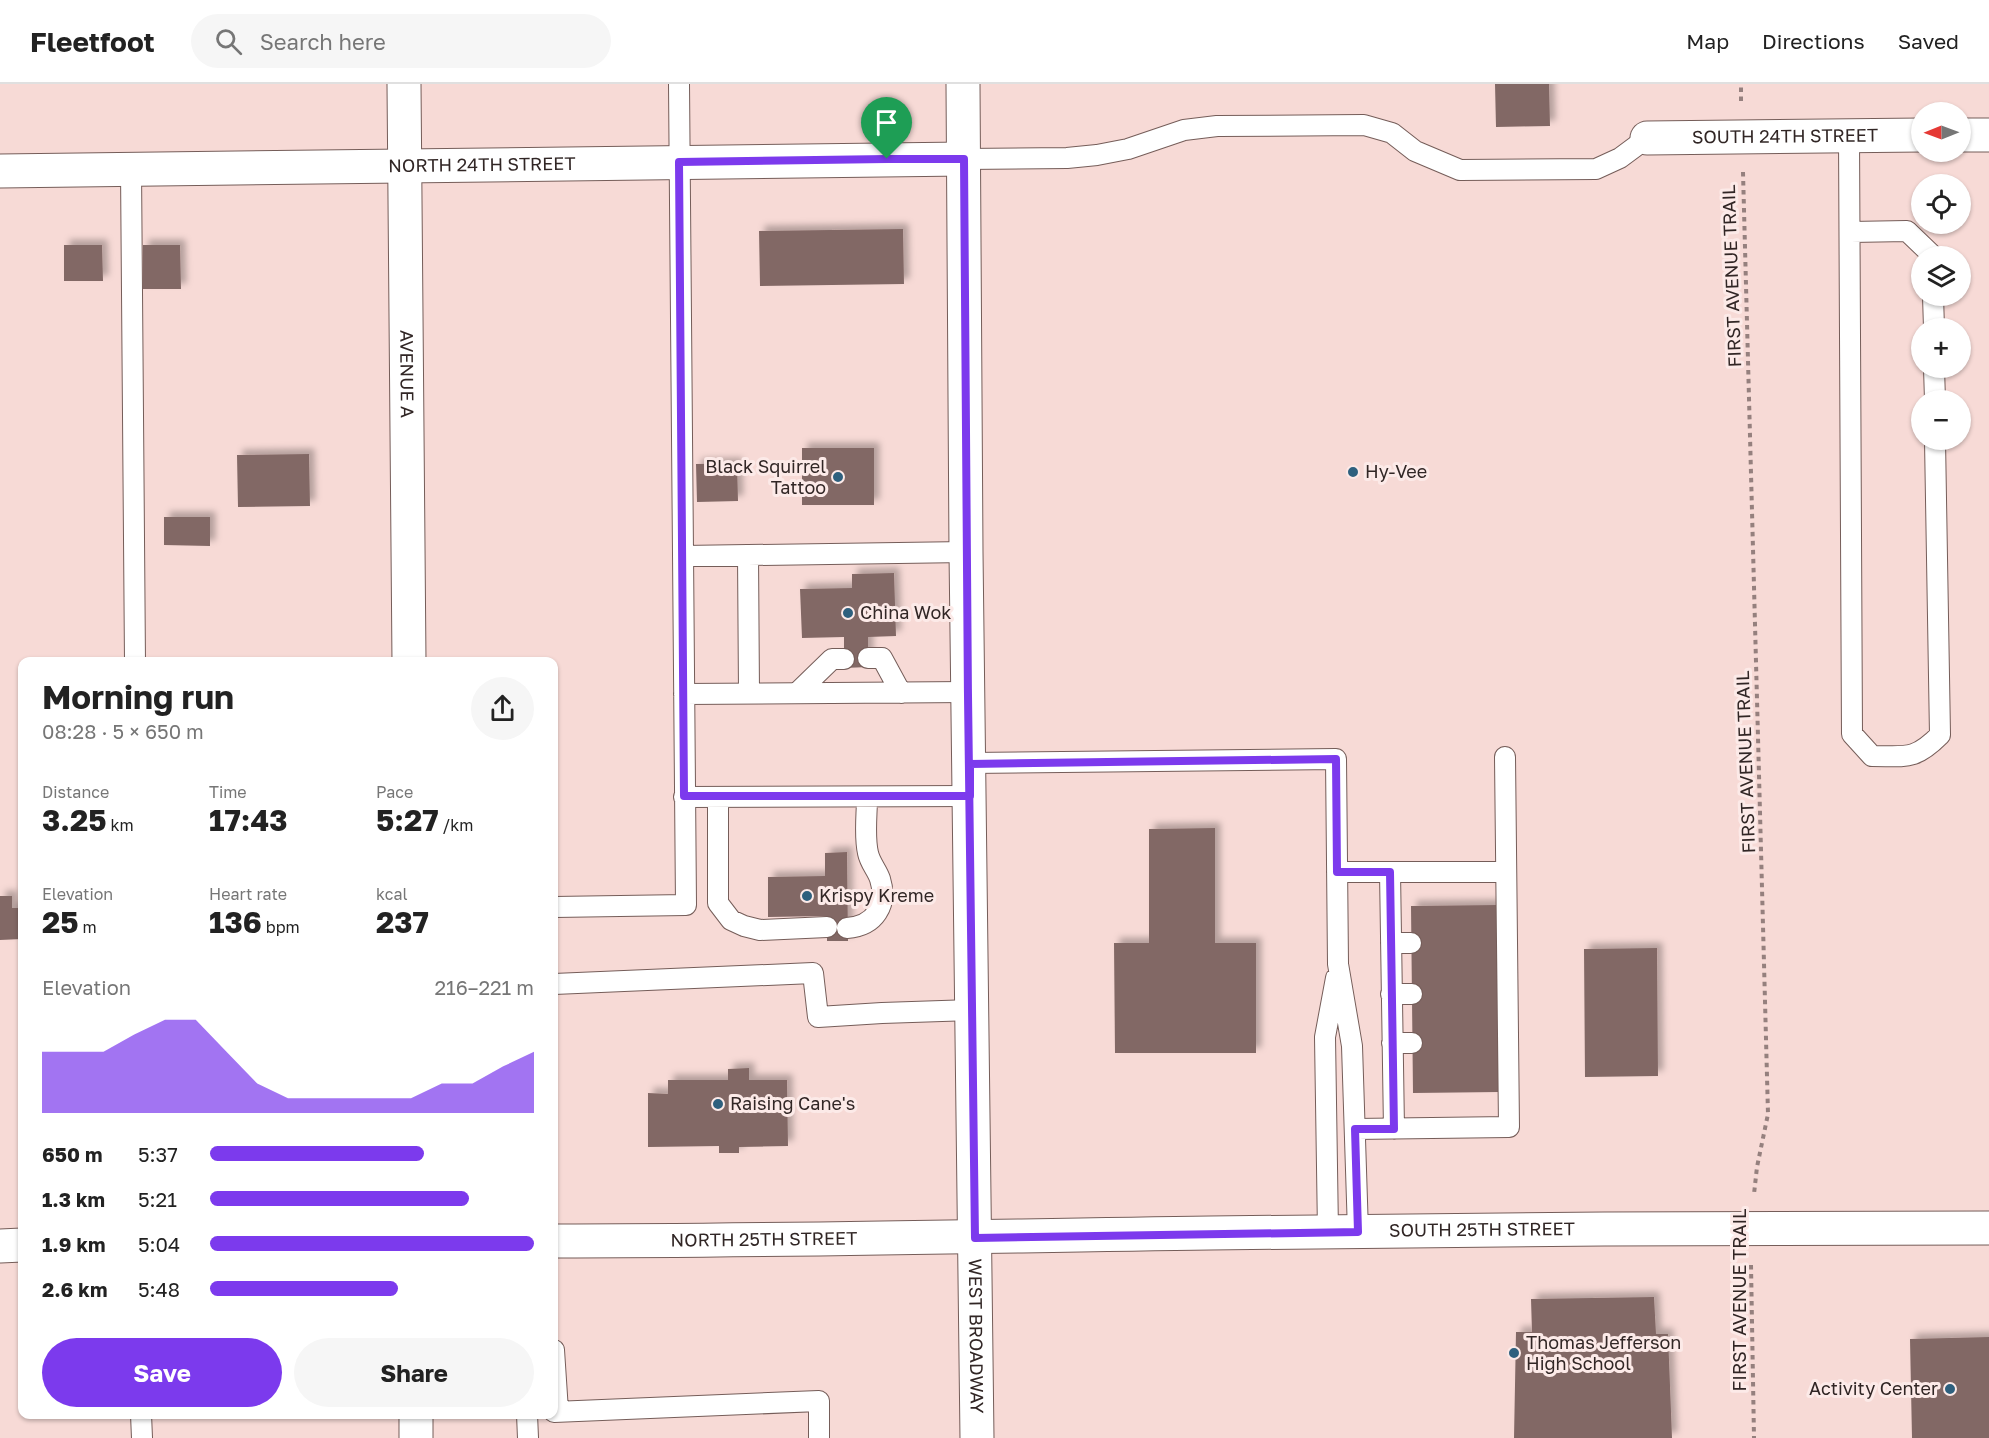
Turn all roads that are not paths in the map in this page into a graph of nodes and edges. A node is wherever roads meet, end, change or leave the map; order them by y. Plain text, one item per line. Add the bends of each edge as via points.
1 (404, 84) edge
2 (679, 84) edge
3 (963, 84) edge
4 (1911, 135) edge
5 (1971, 135) edge
6 (1989, 135) edge
7 (1849, 136) junction
8 (1647, 138) joint
9 (964, 159) junction
10 (679, 162) junction
11 (405, 166) junction
12 (131, 169) junction
13 (0, 171) edge
14 (1851, 232) junction
15 (1923, 246) edge
16 (1935, 450) edge
17 (966, 552) junction
18 (748, 555) junction
19 (683, 556) junction
20 (135, 657) edge
21 (409, 657) edge
22 (844, 658) dead end
23 (868, 658) dead end
24 (968, 692) junction
25 (749, 693) junction
26 (797, 693) junction
27 (902, 693) junction
28 (684, 694) junction
29 (1505, 758) dead end
30 (970, 764) junction
31 (684, 796) junction
32 (970, 796) junction
33 (867, 797) junction
34 (718, 798) junction
35 (1337, 872) junction
36 (1390, 872) junction
37 (1506, 872) junction
38 (558, 906) edge
39 (827, 927) dead end
40 (847, 928) dead end
41 (1411, 942) dead end
42 (1391, 943) junction
43 (1338, 964) junction
44 (558, 984) edge
45 (1391, 994) junction
46 (1412, 994) dead end
47 (972, 1010) junction
48 (1392, 1043) junction
49 (1412, 1043) dead end
50 (1355, 1129) junction
51 (1394, 1129) junction
52 (1989, 1228) edge
53 (1343, 1232) junction
54 (975, 1238) junction
55 (558, 1241) edge
56 (18, 1245) edge
57 (0, 1246) edge
58 (558, 1411) edge
59 (141, 1419) edge
60 (416, 1419) edge
61 (527, 1419) edge
62 (142, 1438) edge
63 (416, 1438) edge
64 (528, 1438) edge
65 (819, 1438) edge
66 (977, 1438) edge

1 - 11 street, AVENUE A
2 - 10 lane
3 - 9 street, WEST BROADWAY
4 - 7 street, SOUTH 24TH STREET
5 - 6 street
7 - 8 street, SOUTH 24TH STREET
7 - 14 lane
8 - 9 lane via 1620,158 1596,169 1460,170 1415,151 1392,133 1364,125 1216,126 1184,130 1097,155
9 - 10 street, NORTH 24TH STREET
9 - 17 street, WEST BROADWAY
10 - 11 street, NORTH 24TH STREET
10 - 19 lane
11 - 12 street, NORTH 24TH STREET
11 - 21 street, AVENUE A
12 - 13 street, NORTH 24TH STREET
12 - 20 lane
14 - 15 lane via 1907,231
14 - 16 lane via 1852,734 1872,756 1913,755 1940,735
17 - 18 lane
17 - 24 street, WEST BROADWAY
18 - 19 lane
18 - 25 lane
19 - 28 lane
22 - 26 lane via 832,659
23 - 27 lane via 882,658
24 - 27 lane
24 - 30 street, WEST BROADWAY
25 - 26 lane
25 - 28 lane
26 - 27 lane
28 - 31 lane
29 - 37 lane
30 - 32 street, WEST BROADWAY
30 - 35 lane via 1336,759
31 - 34 lane
31 - 38 lane via 686,905
32 - 33 lane
32 - 47 street, WEST BROADWAY
33 - 34 lane
33 - 40 lane via 868,852 879,876 882,898 870,922
34 - 39 lane via 718,903 730,920 760,930
35 - 36 lane
35 - 43 lane
36 - 37 lane
36 - 42 lane
37 - 51 lane via 1503,1041 1509,1126
41 - 42 lane
42 - 45 lane
43 - 50 lane via 1352,1046
43 - 53 lane via 1325,1037
44 - 47 lane via 813,973 818,1017
45 - 46 lane
45 - 48 lane
47 - 54 street, WEST BROADWAY
48 - 49 lane
48 - 51 lane
50 - 51 lane
50 - 53 lane
52 - 53 street, SOUTH 25TH STREET
53 - 54 street, SOUTH 25TH STREET
54 - 55 street, NORTH 25TH STREET
54 - 66 street, WEST BROADWAY
56 - 57 street
58 - 65 lane via 819,1401
59 - 62 lane
60 - 63 street
61 - 64 lane

